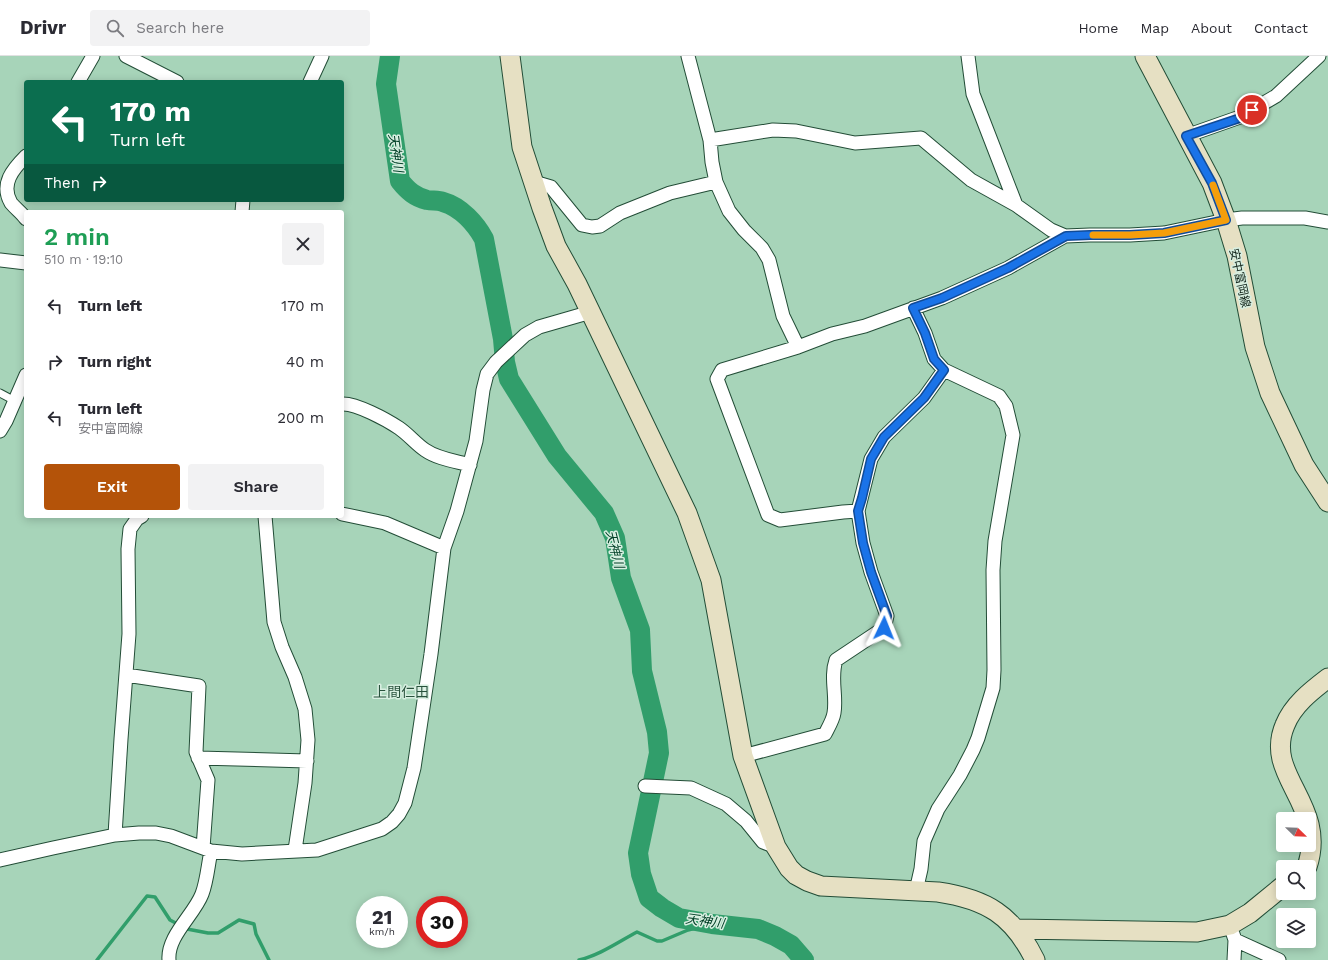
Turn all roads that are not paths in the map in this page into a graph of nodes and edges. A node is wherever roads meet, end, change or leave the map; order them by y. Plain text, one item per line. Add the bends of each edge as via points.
1 (93, 56) edge
2 (126, 56) edge
3 (322, 56) edge
4 (510, 56) edge
5 (688, 56) edge
6 (968, 56) edge
7 (1145, 56) edge
8 (1319, 56) edge
9 (79, 80) edge
10 (173, 80) edge
11 (311, 80) edge
12 (1186, 136) junction
13 (710, 140) junction
14 (24, 158) edge
15 (534, 182) junction
16 (716, 182) junction
17 (1016, 205) junction
18 (24, 217) edge
19 (1226, 220) junction
20 (1328, 222) edge
21 (1066, 236) junction
22 (0, 260) edge
23 (24, 263) edge
24 (913, 308) junction
25 (591, 312) junction
26 (798, 347) junction
27 (944, 370) junction
28 (24, 380) edge
29 (0, 393) edge
30 (15, 401) junction
31 (344, 404) edge
32 (0, 431) edge
33 (470, 465) junction
34 (1328, 502) edge
35 (858, 511) junction
36 (344, 514) edge
37 (139, 518) edge
38 (265, 518) edge
39 (444, 548) junction
40 (126, 675) junction
41 (1328, 678) edge
42 (744, 756) junction
43 (198, 758) junction
44 (307, 760) junction
45 (645, 786) dead end
46 (115, 835) junction
47 (776, 847) junction
48 (207, 850) junction
49 (295, 850) junction
50 (0, 860) edge
51 (1313, 860) edge
52 (916, 891) junction
53 (1276, 892) edge
54 (1015, 929) junction
55 (1232, 933) junction
56 (169, 960) edge
57 (1035, 960) edge
58 (1234, 960) edge
59 (1279, 960) edge

1 - 9 street
2 - 10 street
3 - 11 street
4 - 15 street via 522,147
5 - 13 street
6 - 17 street via 973,94
7 - 12 street, 安中富岡線
8 - 12 street via 1276,96 1240,118
12 - 19 street, 安中富岡線 via 1212,183
13 - 16 street
13 - 17 street via 773,130 796,131 855,143 921,138 971,180
14 - 18 street via 11,171 6,180 5,192 10,202
15 - 16 street via 551,187 582,225 592,227 600,226 620,213 670,193
15 - 25 street via 556,246
16 - 26 street via 729,211 762,248 769,260 783,316
17 - 21 street via 1050,230
19 - 20 street via 1305,218
19 - 21 street via 1164,233
19 - 34 street, 安中富岡線 via 1255,347 1270,393 1304,465
21 - 24 street via 1008,268 942,298
22 - 23 street
24 - 26 street
24 - 27 street via 934,359
25 - 33 street via 539,327 525,335 496,362 487,374
25 - 42 street via 686,513 711,580
26 - 35 street via 722,370 717,380 768,516 780,520
27 - 35 street via 924,398 884,437 871,459
27 - 52 street via 999,396 1006,406 1013,435 995,541 993,688 973,750 938,809 924,841
28 - 30 street
29 - 30 lane
30 - 32 street
31 - 33 street via 363,409 399,428 426,451 444,459
33 - 39 street
35 - 42 street via 871,572 887,616 884,628 836,660 833,676 834,714 825,734
36 - 39 street via 385,523
37 - 40 street via 130,529 128,549 129,634
38 - 44 street via 274,622 305,709
39 - 49 street via 431,654 414,768 406,803 392,822 382,829 317,850
40 - 43 street via 199,686 196,752
40 - 46 street
41 - 51 street via 1289,716 1282,738 1288,763 1320,805 1325,823 1323,841
42 - 47 street
43 - 44 street
43 - 48 street via 208,780
44 - 49 street
45 - 47 street via 691,788 726,804 746,821 763,842
46 - 48 street via 156,833
46 - 50 street
47 - 52 street via 796,875 821,886
48 - 49 street via 242,854
48 - 56 street via 202,894 174,939
52 - 54 street via 973,899 989,906
53 - 55 street via 1250,913
54 - 55 street
54 - 57 street
55 - 58 street
55 - 59 street

